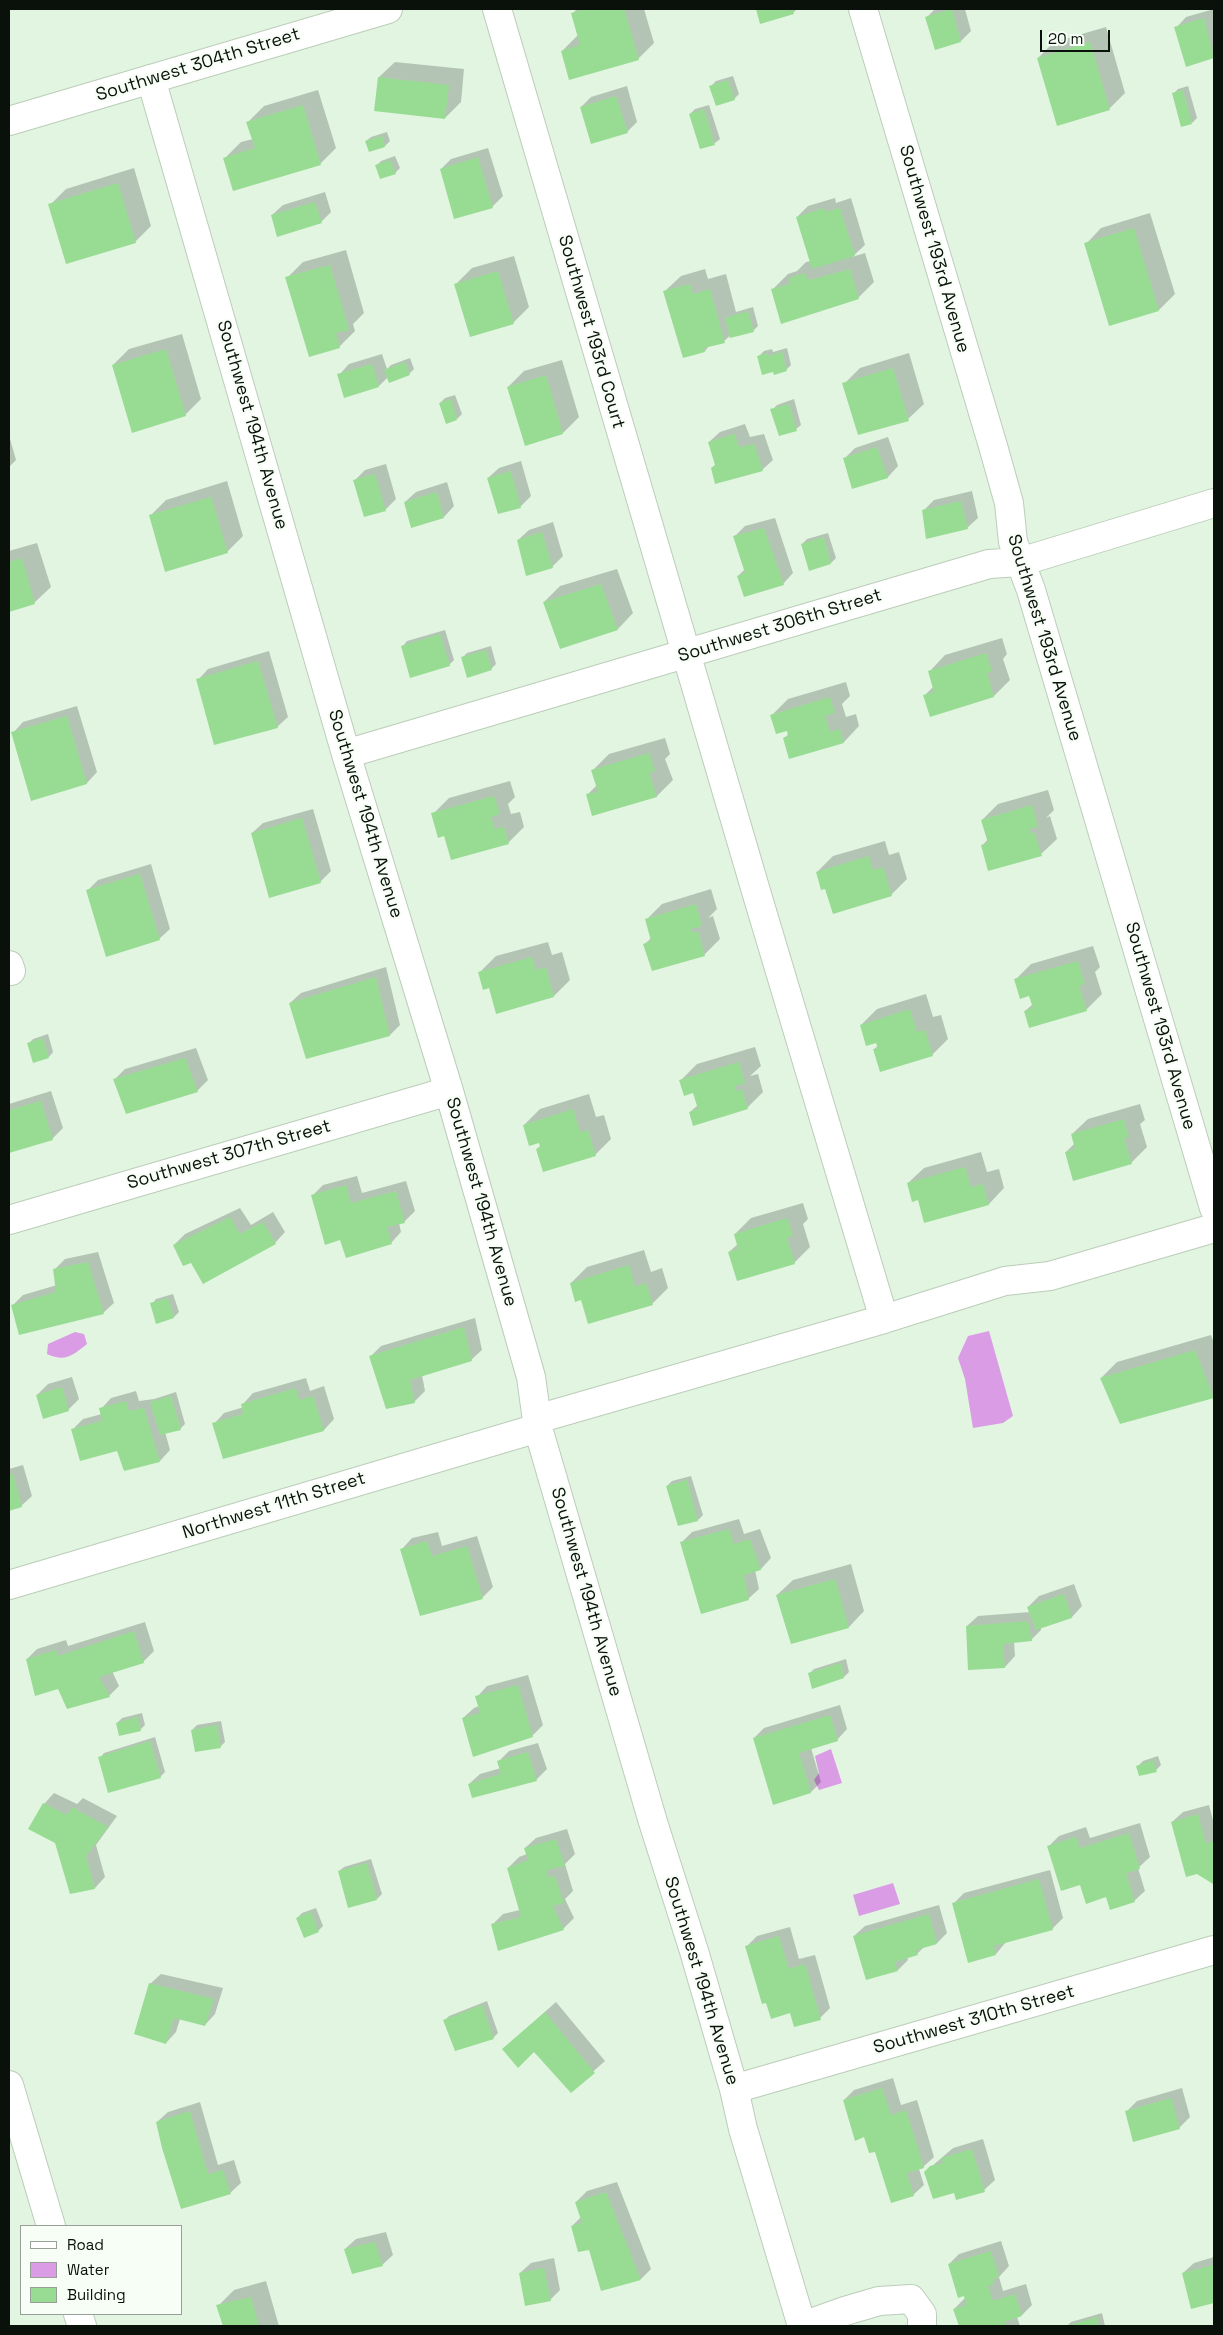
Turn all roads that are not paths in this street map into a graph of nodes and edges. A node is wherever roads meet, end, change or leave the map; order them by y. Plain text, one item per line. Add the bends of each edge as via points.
1 (388, 9) edge
2 (497, 9) edge
3 (863, 9) edge
4 (151, 79) junction
5 (9, 121) edge
6 (1214, 503) edge
7 (1020, 562) junction
8 (686, 654) junction
9 (346, 754) junction
10 (449, 1091) junction
11 (1214, 1208) edge
12 (9, 1220) edge
13 (1214, 1228) edge
14 (884, 1319) junction
15 (537, 1423) junction
16 (9, 1585) edge
17 (1214, 1950) edge
18 (9, 2085) edge
19 (734, 2090) junction
20 (52, 2225) edge
21 (802, 2326) edge
22 (922, 2326) edge

1 - 4 street, Southwest 304th Street
2 - 8 street, Southwest 193rd Court
3 - 7 street, Southwest 193rd Avenue via 998,464
4 - 5 street, Southwest 304th Street
4 - 9 street, Southwest 194th Avenue
6 - 7 street, Southwest 306th Street
7 - 8 street, Southwest 306th Street via 989,564
7 - 11 street, Southwest 193rd Avenue
8 - 9 street, Southwest 306th Street
8 - 14 street, Southwest 193rd Court
9 - 10 street, Southwest 194th Avenue
10 - 12 street, Southwest 307th Street
10 - 15 street, Southwest 194th Avenue via 531,1377
13 - 14 street, Northwest 11th Street via 1050,1276 1006,1281
14 - 15 street, Northwest 11th Street
15 - 16 street, Northwest 11th Street
15 - 19 street, Southwest 194th Avenue via 652,1822
17 - 19 street, Southwest 310th Street
18 - 20 street
19 - 21 street, Southwest 194th Avenue via 745,2138
21 - 22 street via 880,2301 911,2299 922,2314

